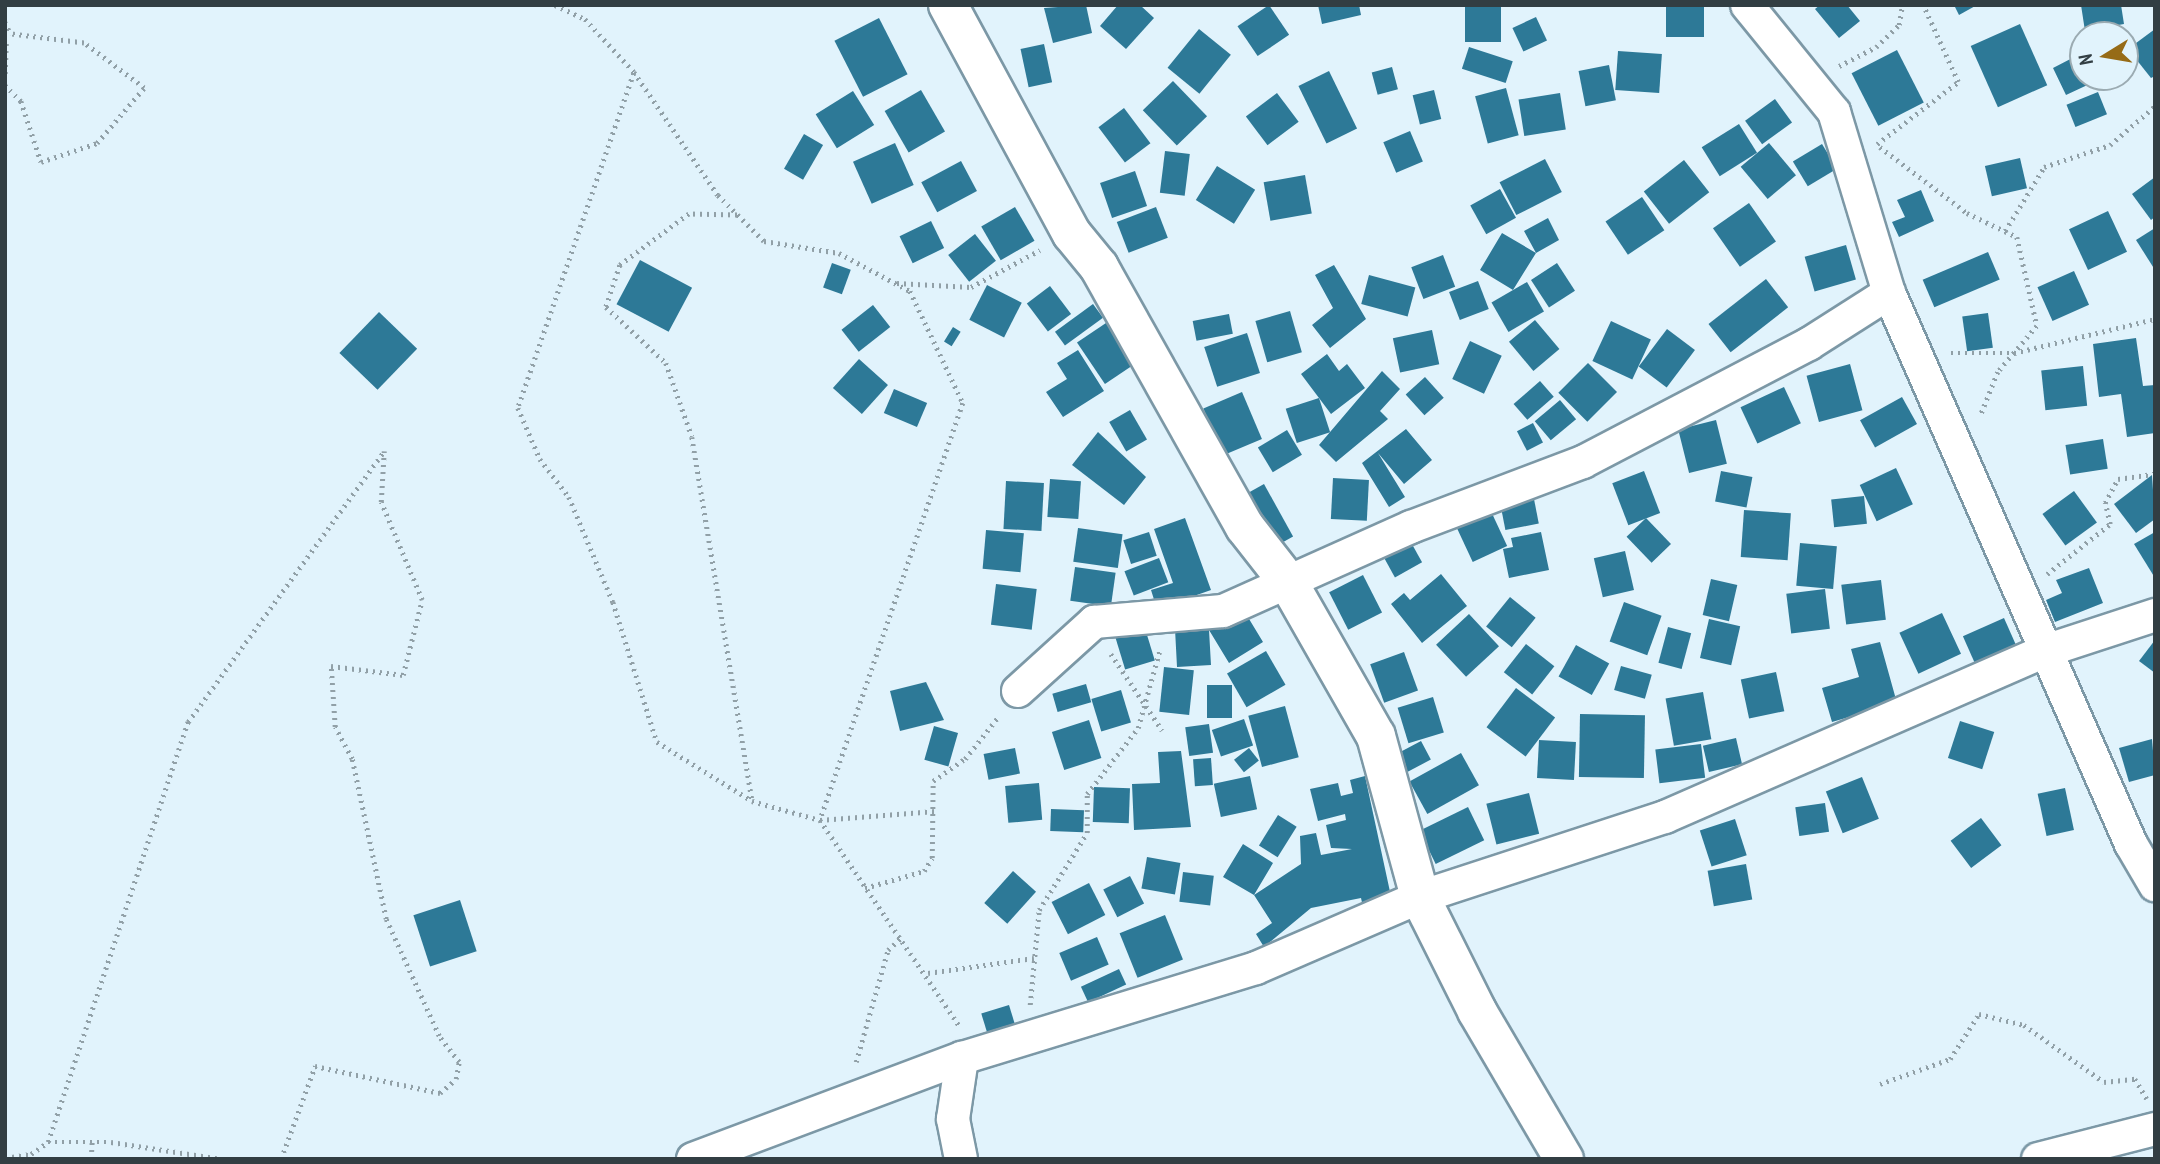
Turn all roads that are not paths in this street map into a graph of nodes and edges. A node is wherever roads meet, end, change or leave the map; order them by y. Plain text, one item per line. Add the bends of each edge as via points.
1 (948, 5) edge
2 (1747, 5) edge
3 (1889, 293) junction
4 (1288, 582) junction
5 (2155, 615) edge
6 (2048, 650) junction
7 (1018, 691) road end
8 (2155, 885) edge
9 (1420, 897) junction
10 (970, 1056) junction
11 (2155, 1129) edge
12 (693, 1159) edge
13 (961, 1159) edge
14 (1564, 1159) edge
15 (2038, 1159) edge

1 - 4 main road via 1072,234 1131,321 1245,527
2 - 3 street via 1834,112
3 - 4 street via 1649,432
3 - 6 street
4 - 7 street via 1223,611 1094,622
4 - 9 main road via 1376,736
5 - 6 street
6 - 8 street via 2131,844
6 - 9 street via 1665,817
9 - 10 street via 1256,968
9 - 14 main road via 1477,1011
10 - 12 street
10 - 13 street via 953,1119
11 - 15 street

